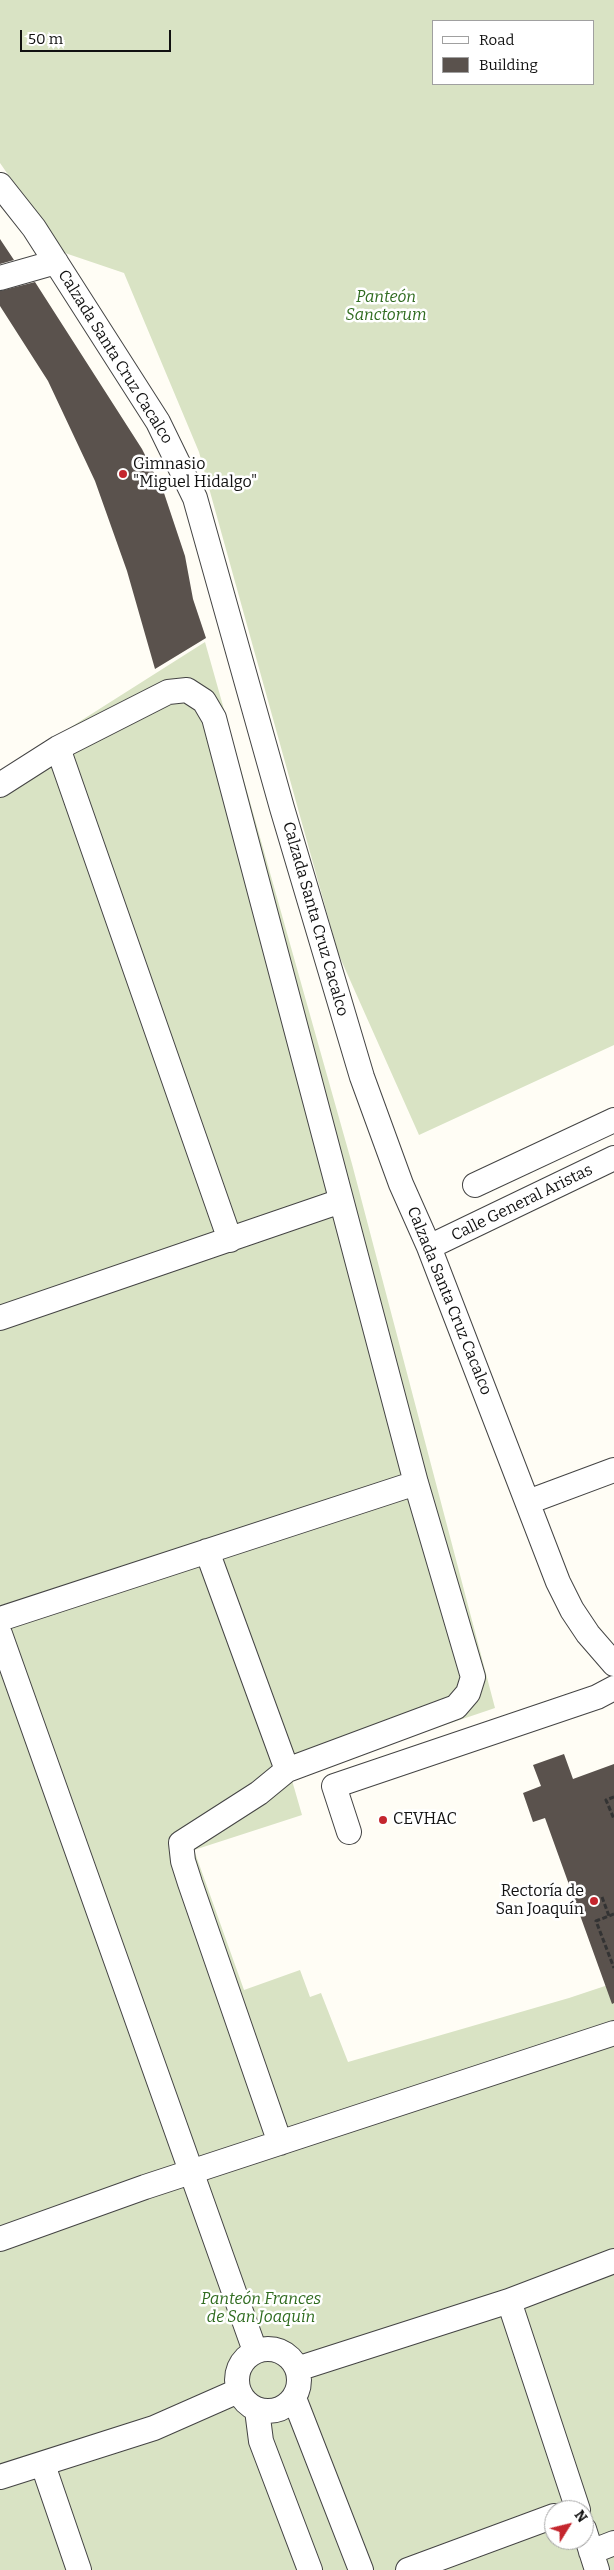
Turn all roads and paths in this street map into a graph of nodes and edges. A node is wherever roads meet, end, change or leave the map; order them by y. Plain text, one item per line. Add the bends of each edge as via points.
1 (0, 185) edge
2 (56, 262) junction
3 (0, 278) edge
4 (58, 748) junction
5 (0, 785) edge
6 (614, 1120) edge
7 (614, 1158) edge
8 (475, 1185) dead end
9 (341, 1201) junction
10 (230, 1240) junction
11 (429, 1247) junction
12 (0, 1318) edge
13 (614, 1470) edge
14 (416, 1483) junction
15 (528, 1502) junction
16 (207, 1551) junction
17 (0, 1619) edge
18 (0, 1634) edge
19 (614, 1664) edge
20 (614, 1688) edge
21 (286, 1770) junction
22 (614, 1797) edge
23 (614, 1819) edge
24 (349, 1832) dead end
25 (602, 1897) dead end
26 (614, 1914) edge
27 (609, 1916) junction
28 (614, 1968) edge
29 (614, 2034) edge
30 (280, 2143) junction
31 (191, 2172) junction
32 (0, 2238) edge
33 (614, 2261) edge
34 (509, 2301) junction
35 (256, 2351) junction
36 (297, 2369) junction
37 (238, 2391) junction
38 (294, 2398) junction
39 (257, 2410) junction
40 (43, 2465) junction
41 (0, 2477) edge
42 (573, 2500) edge
43 (544, 2520) edge
44 (614, 2543) edge
45 (594, 2561) edge
46 (79, 2570) edge
47 (310, 2570) edge
48 (361, 2570) edge
49 (408, 2570) edge

1 - 2 street, Calzada Santa Cruz Cacalco
2 - 3 street
2 - 11 street, Calzada Santa Cruz Cacalco via 158,422 195,498 362,1077 401,1184
4 - 5 street
4 - 9 street via 168,692 187,690 204,701 214,718
4 - 10 street
6 - 8 street
7 - 11 street, Calle General Aristas
9 - 10 street
9 - 14 street
10 - 12 street
11 - 15 street, Calzada Santa Cruz Cacalco
13 - 15 street
14 - 16 street
14 - 21 street via 472,1677 468,1693 456,1707
15 - 19 street, Calzada Santa Cruz Cacalco via 572,1610
16 - 17 street
16 - 21 street
18 - 31 street
20 - 24 street via 597,1697 334,1786
21 - 30 street via 259,1794 181,1843 183,1861
22 - 23 path via 606,1800
25 - 27 path
26 - 27 path
27 - 28 path via 596,1921
29 - 30 street
30 - 31 street
31 - 32 street
31 - 35 street
33 - 34 street
34 - 36 street
34 - 42 street
35 - 36 street via 280,2351
35 - 37 street via 239,2368 236,2379
36 - 38 street via 299,2386
37 - 39 street via 246,2403
37 - 40 street via 154,2428
38 - 39 street via 284,2408 271,2412
38 - 48 street
39 - 47 street via 261,2441
40 - 41 street
40 - 46 street
43 - 49 street
44 - 45 street

